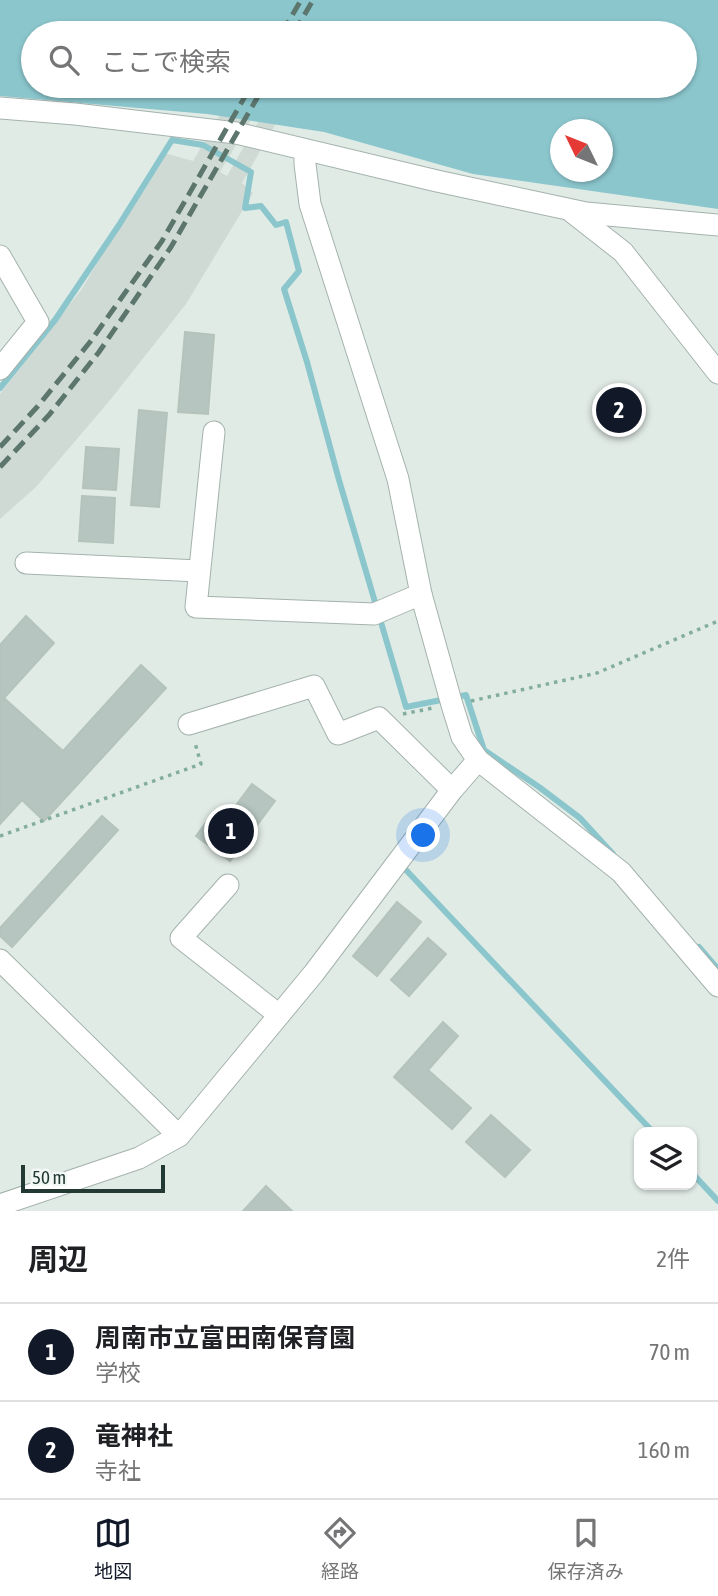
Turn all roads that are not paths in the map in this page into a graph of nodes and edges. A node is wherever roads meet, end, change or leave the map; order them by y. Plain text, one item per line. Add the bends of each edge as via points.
1 (0, 108) edge
2 (305, 150) junction
3 (568, 209) junction
4 (718, 225) edge
5 (0, 256) edge
6 (0, 369) edge
7 (718, 373) edge
8 (214, 432) dead end
9 (26, 563) dead end
10 (199, 571) junction
11 (421, 594) junction
12 (189, 724) road end
13 (478, 760) junction
14 (452, 790) junction
15 (228, 885) dead end
16 (0, 960) edge
17 (718, 986) edge
18 (279, 1015) junction
19 (179, 1136) junction
20 (0, 1205) edge

1 - 2 street via 236,133
2 - 3 street
2 - 11 street via 310,204 398,479
3 - 4 street
3 - 7 street via 623,252
5 - 6 street via 38,322
8 - 10 street
9 - 10 street
10 - 11 street via 196,607 374,614
11 - 13 street via 462,737
12 - 14 street via 314,686 338,734 379,718
13 - 14 street
13 - 17 street via 621,872
14 - 18 street
15 - 18 street via 181,938
16 - 19 street
18 - 19 street
19 - 20 street via 139,1158

